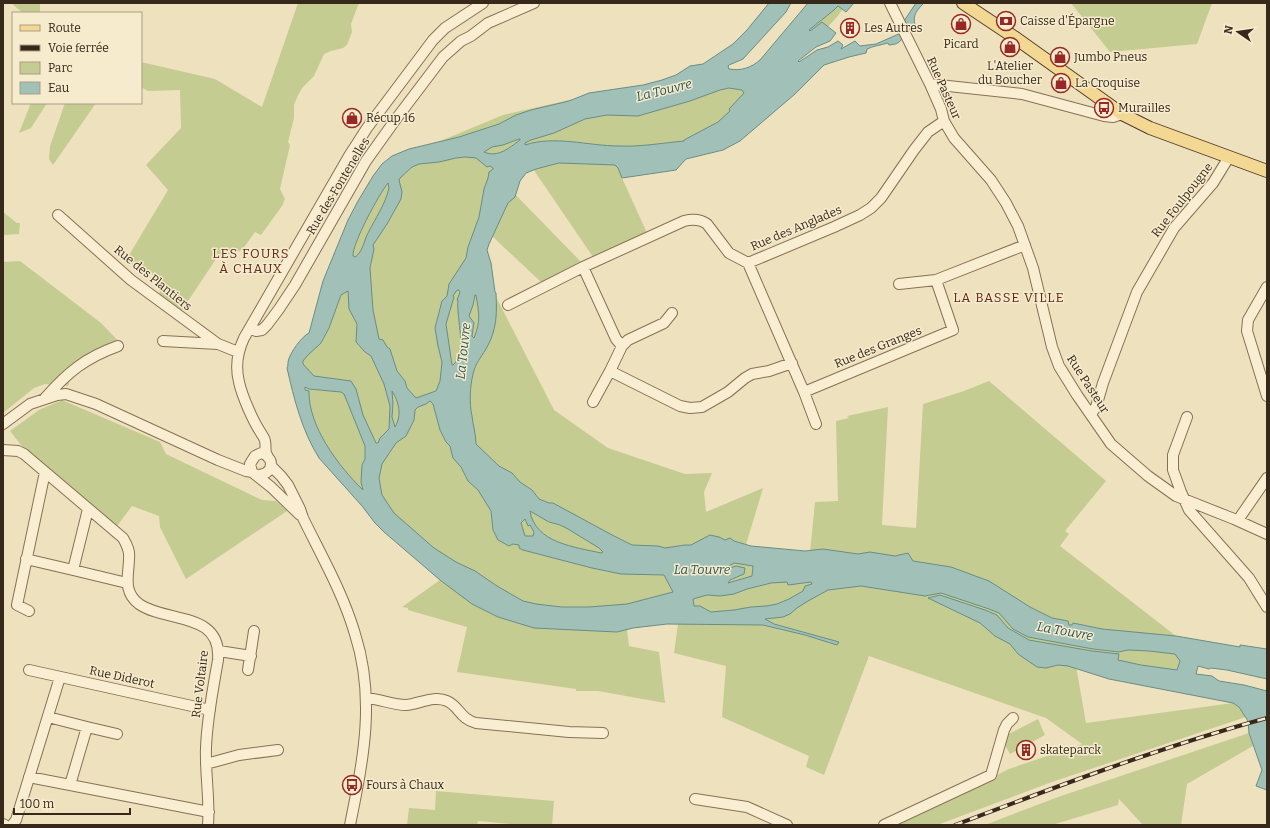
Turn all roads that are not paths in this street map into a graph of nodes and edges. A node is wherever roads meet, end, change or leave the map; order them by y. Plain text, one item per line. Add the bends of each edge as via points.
1 (483, 3) edge
2 (534, 3) edge
3 (890, 3) edge
4 (963, 3) edge
5 (930, 84) junction
6 (1122, 114) junction
7 (944, 121) junction
8 (1229, 157) junction
9 (1267, 171) edge
10 (58, 215) dead end
11 (1025, 245) junction
12 (748, 263) junction
13 (583, 267) junction
14 (936, 280) junction
15 (899, 284) dead end
16 (1267, 287) edge
17 (508, 305) dead end
18 (672, 313) dead end
19 (250, 328) junction
20 (163, 341) dead end
21 (218, 344) junction
22 (118, 346) dead end
23 (622, 346) junction
24 (238, 352) junction
25 (792, 363) junction
26 (610, 371) junction
27 (804, 392) junction
28 (1267, 396) edge
29 (45, 398) junction
30 (592, 402) dead end
31 (1091, 414) junction
32 (1187, 417) dead end
33 (3, 424) edge
34 (816, 424) dead end
35 (3, 450) edge
36 (258, 457) junction
37 (218, 460) junction
38 (271, 466) junction
39 (45, 472) junction
40 (254, 473) junction
41 (1267, 478) edge
42 (1177, 482) junction
43 (1169, 491) junction
44 (1184, 500) junction
45 (88, 509) junction
46 (302, 518) junction
47 (1238, 520) junction
48 (1267, 534) edge
49 (26, 559) junction
50 (73, 570) junction
51 (127, 583) junction
52 (1267, 607) edge
53 (29, 611) dead end
54 (254, 631) dead end
55 (219, 651) junction
56 (250, 656) junction
57 (29, 670) dead end
58 (248, 670) dead end
59 (60, 677) junction
60 (366, 698) junction
61 (210, 710) junction
62 (48, 717) junction
63 (1013, 718) dead end
64 (87, 727) junction
65 (603, 733) dead end
66 (117, 734) dead end
67 (278, 750) dead end
68 (206, 764) junction
69 (29, 777) junction
70 (70, 785) junction
71 (695, 799) dead end
72 (209, 812) junction
73 (12, 825) edge
74 (208, 825) edge
75 (350, 825) edge
76 (787, 825) edge
77 (884, 825) edge

1 - 19 street via 445,28 433,40 362,136 340,169
2 - 19 street, Rue des Fontenelles via 488,23 443,57 366,161 279,309 262,330
3 - 5 street, Rue Pasteur
4 - 6 main road
5 - 6 street via 1022,94 1104,116
5 - 7 street, Rue Pasteur
6 - 8 main road via 1150,128
7 - 11 street, Rue Pasteur via 954,138 991,180 1006,203
7 - 12 street, Rue des Anglades via 928,132 871,208
8 - 9 main road
8 - 31 street, Rue Foulpougne via 1213,183 1174,228 1137,292 1096,407
10 - 21 street, Rue des Plantiers via 131,280
11 - 14 street
11 - 31 street, Rue Pasteur via 1059,366
12 - 13 street, Rue des Anglades via 728,253 707,224 692,219
12 - 25 street
13 - 17 street, Rue des Anglades
13 - 23 street via 616,339
14 - 15 street
14 - 27 street, Rue des Granges via 953,330
16 - 28 street via 1248,320 1247,331
18 - 23 street via 664,323 628,340
19 - 24 street
20 - 21 street
21 - 24 street, Rue des Plantiers
22 - 29 street via 86,360 65,376
23 - 26 street
24 - 36 street via 238,382 261,433
25 - 26 street via 769,372 752,374 710,403 690,408 680,406
25 - 27 street
26 - 30 street
27 - 34 street
29 - 33 street via 30,404
29 - 37 street via 66,394 96,404
31 - 43 street, Rue Pasteur via 1111,444
32 - 42 street via 1173,455 1173,470
35 - 39 street via 24,454
36 - 37 street
36 - 38 street via 270,459
36 - 40 street via 250,464
37 - 40 street
38 - 40 street via 264,474
38 - 46 street via 288,485
39 - 45 street
39 - 49 street
40 - 46 street
41 - 47 street
42 - 43 street
42 - 44 street
43 - 44 street, Rue Pasteur
44 - 47 street
44 - 52 street, Rue Pasteur via 1189,510 1248,578
45 - 50 street
45 - 51 street via 115,530 128,547 130,559
46 - 60 street via 354,629 362,663
47 - 48 street
49 - 50 street
49 - 53 street via 17,605
50 - 51 street
51 - 55 street, Rue Voltaire via 132,596 146,608 205,627 212,633
54 - 56 street
55 - 56 street
55 - 61 street, Rue Voltaire
56 - 58 street
57 - 59 street, Rue Diderot
59 - 61 street, Rue Diderot
59 - 62 street
60 - 65 street via 406,705 440,699 453,704 465,718 476,723
60 - 75 street via 364,752
61 - 68 street, Rue Voltaire
62 - 64 street
62 - 69 street
63 - 77 street via 1004,730 991,775
64 - 66 street
64 - 70 street
67 - 68 street via 239,755
68 - 72 street, Rue Voltaire
69 - 70 street
69 - 73 street via 16,820
70 - 72 street
71 - 76 street via 747,807
72 - 74 street, Rue Voltaire

